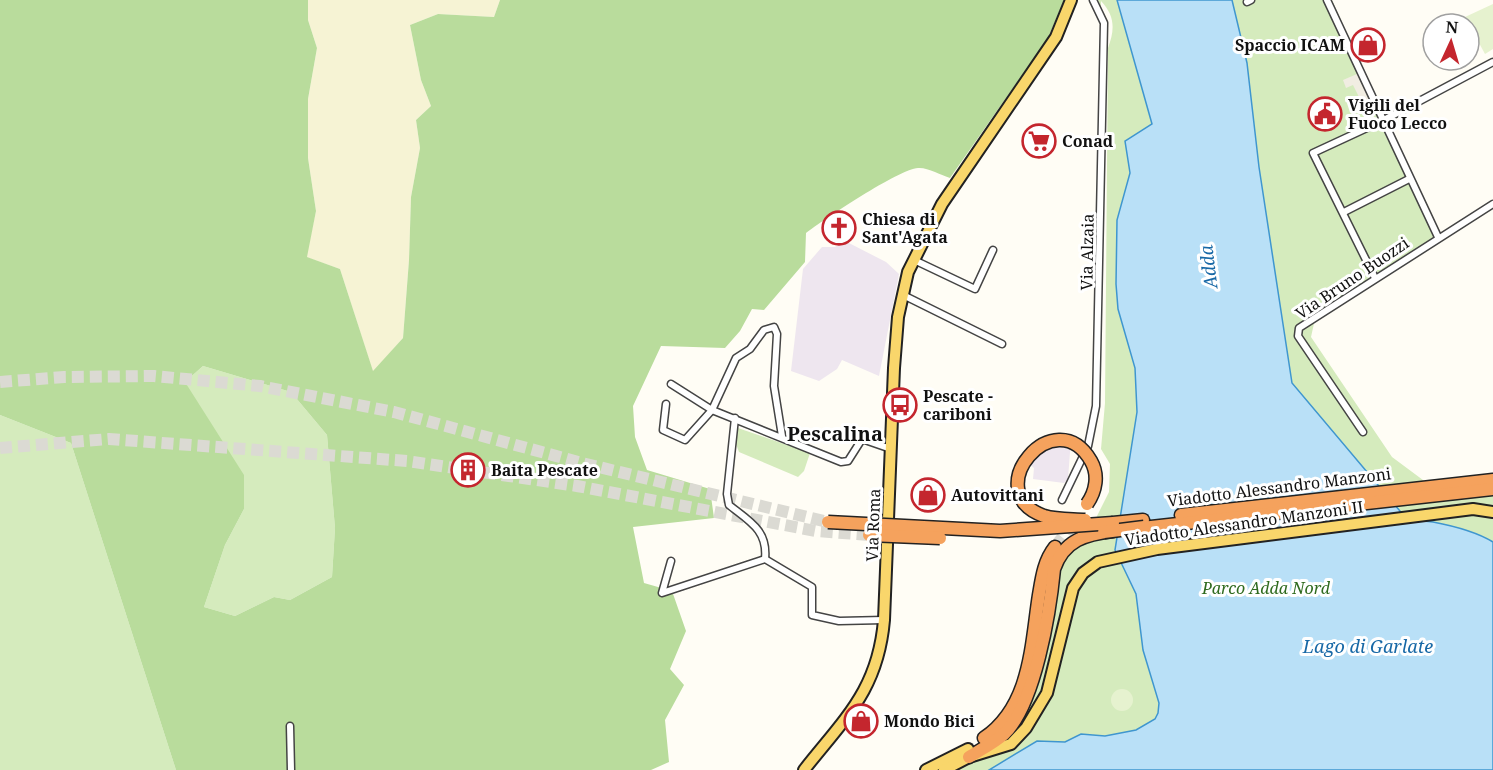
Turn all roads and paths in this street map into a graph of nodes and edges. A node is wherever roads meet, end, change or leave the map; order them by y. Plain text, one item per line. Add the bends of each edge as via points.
1 (1071, 0) edge
2 (1093, 0) edge
3 (1327, 0) edge
4 (1493, 62) edge
5 (1382, 121) junction
6 (1409, 179) junction
7 (1493, 204) edge
8 (1344, 212) junction
9 (1438, 237) junction
10 (993, 250) dead end
11 (913, 259) junction
12 (1375, 278) junction
13 (902, 294) junction
14 (1002, 344) dead end
15 (671, 384) dead end
16 (666, 404) dead end
17 (712, 410) junction
18 (735, 418) junction
19 (1363, 432) dead end
20 (782, 436) junction
21 (891, 449) junction
22 (1493, 473) edge
23 (1493, 480) edge
24 (1449, 483) junction
25 (1493, 489) edge
26 (1432, 496) junction
27 (1493, 499) edge
28 (1062, 500) dead end
29 (1084, 509) tunnel mouth
30 (1493, 512) edge
31 (828, 522) tunnel mouth
32 (1113, 523) junction
33 (1144, 527) junction
34 (869, 535) tunnel mouth
35 (1055, 546) tunnel mouth
36 (765, 559) junction
37 (671, 561) dead end
38 (884, 620) junction
39 (290, 726) dead end
40 (969, 753) junction
41 (291, 770) edge
42 (804, 770) edge
43 (926, 770) edge
44 (944, 770) edge

1 - 11 main road, Via Roma via 1056,37 942,204
2 - 28 street, Via Alzaia via 1104,23 1096,406 1088,447
3 - 5 street
4 - 5 street
5 - 6 street
5 - 8 street via 1313,153
6 - 8 street
6 - 9 street
7 - 9 street, Via Bruno Buozzi
8 - 12 street
9 - 12 street, Via Bruno Buozzi
10 - 11 street via 975,289
11 - 13 main road, Via Roma
12 - 19 street, Via Bruno Buozzi via 1299,328 1298,336
13 - 14 street
13 - 21 main road, Via Roma via 896,335
15 - 17 street
16 - 17 street via 663,430 685,440
17 - 18 street
17 - 20 street via 735,358 750,349 764,330 774,327 774,386
18 - 20 street
18 - 36 street via 729,505 756,525 763,536
20 - 21 street via 841,462 848,461 862,439
21 - 38 main road, Via Roma
22 - 24 highway
23 - 24 highway
24 - 32 highway, Viadotto Alessandro Manzoni
25 - 26 highway
26 - 27 highway
26 - 33 highway, Viadotto Alessandro Manzoni
29 - 32 highway, bridge via 1094,491 1096,476 1083,451 1054,441 1027,456 1020,469 1019,483 1031,508 1048,517
30 - 40 main road, Viadotto Alessandro Manzoni II via 1473,509 1109,558 1085,570 1076,582 1052,681 1026,728 1011,744
31 - 32 highway, bridge via 1000,531
33 - 34 highway, bridge via 1018,539
33 - 40 highway, bridge via 1092,534 1078,539 1060,555 1024,705 1004,734
35 - 40 highway via 1044,565 1018,699 996,730
36 - 37 street via 662,593
36 - 38 street via 812,587 812,615 839,621
38 - 42 main road, Via Roma via 878,658 867,688
39 - 41 street
40 - 43 main road
40 - 44 main road

